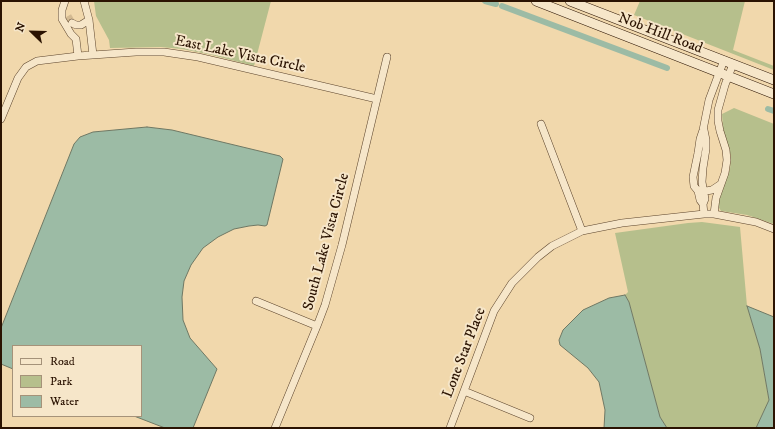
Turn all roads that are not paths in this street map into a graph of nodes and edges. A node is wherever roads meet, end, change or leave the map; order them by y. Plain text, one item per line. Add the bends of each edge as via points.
1 (65, 1) edge
2 (84, 1) edge
3 (536, 1) edge
4 (570, 1) edge
5 (62, 10) junction
6 (68, 16) tunnel mouth
7 (89, 20) junction
8 (76, 39) junction
9 (92, 55) junction
10 (78, 56) junction
11 (387, 57) dead end
12 (724, 60) junction
13 (733, 64) junction
14 (719, 72) junction
15 (729, 76) junction
16 (774, 80) edge
17 (774, 94) edge
18 (377, 100) junction
19 (1, 119) edge
20 (541, 124) dead end
21 (721, 184) junction
22 (701, 191) junction
23 (704, 214) junction
24 (714, 214) junction
25 (774, 230) edge
26 (582, 231) junction
27 (256, 301) dead end
28 (317, 326) junction
29 (464, 391) junction
30 (530, 418) dead end
31 (276, 428) edge
32 (450, 428) edge

1 - 5 street
2 - 7 street
3 - 14 main road, Nob Hill Road
4 - 12 main road, Nob Hill Road
5 - 6 street
5 - 8 street via 62,19
7 - 8 street via 81,25 74,24
7 - 9 street
8 - 10 street
9 - 10 street, East Lake Vista Circle
9 - 18 street, East Lake Vista Circle via 164,52 198,57
10 - 19 street, East Lake Vista Circle via 37,61 26,67 18,78
11 - 18 street, South Lake Vista Circle
12 - 13 main road, Nob Hill Road
12 - 14 street
13 - 15 street
13 - 16 main road, Nob Hill Road
14 - 15 main road, Nob Hill Road
14 - 22 street via 709,100 693,177 694,186
15 - 17 main road, Nob Hill Road
15 - 21 street via 718,110 727,160
18 - 28 street, South Lake Vista Circle via 342,245
20 - 26 street
21 - 22 street via 712,190
21 - 24 street
22 - 23 street via 700,200
23 - 24 street, Lone Star Place
23 - 26 street, Lone Star Place via 622,223
24 - 25 street, Lone Star Place via 756,222
26 - 29 street, Lone Star Place via 538,256 512,283 494,311
27 - 28 street
28 - 31 street, South Lake Vista Circle
29 - 30 street
29 - 32 street, Lone Star Place

